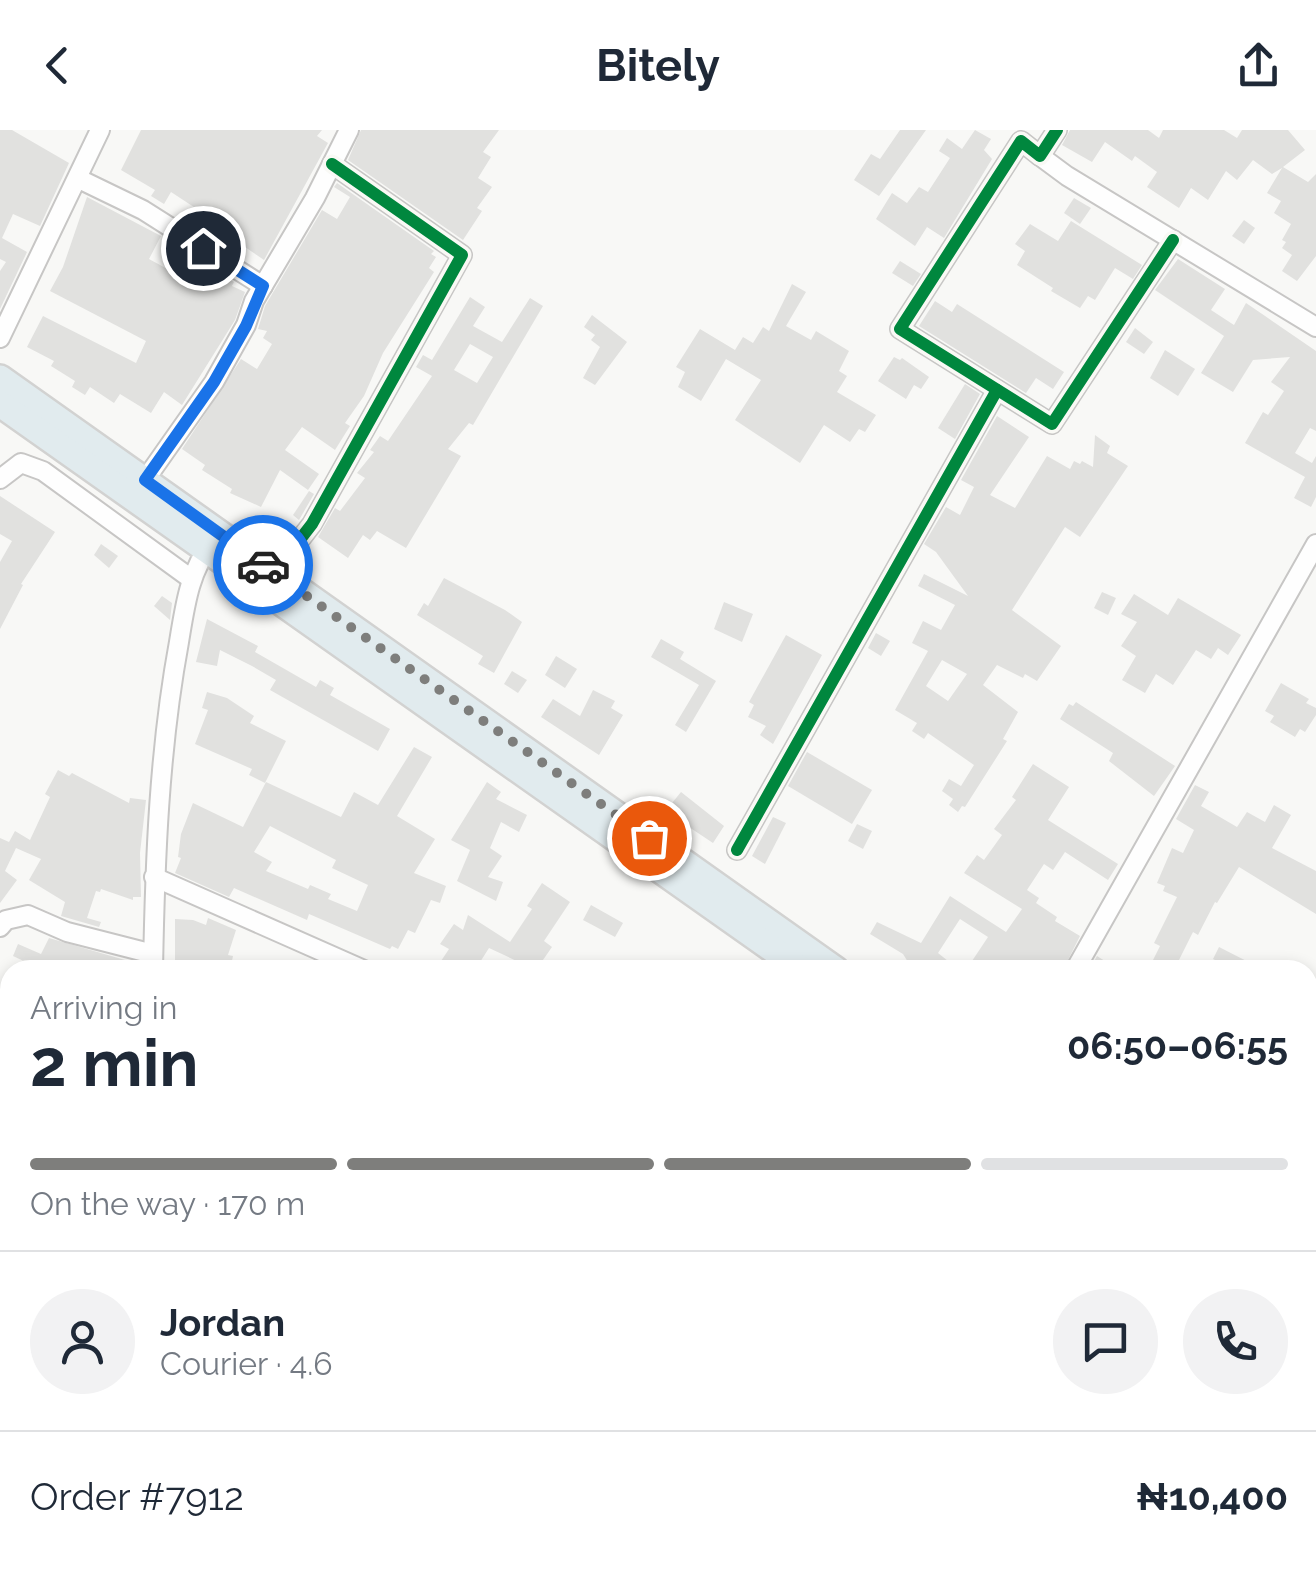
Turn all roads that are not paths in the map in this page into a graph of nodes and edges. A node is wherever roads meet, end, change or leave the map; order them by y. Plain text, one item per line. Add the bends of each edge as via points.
1 (100, 130) edge
2 (350, 130) edge
3 (1057, 130) edge
4 (1014, 136) edge
5 (1040, 156) junction
6 (332, 164) junction
7 (78, 178) junction
8 (1173, 240) junction
9 (263, 286) junction
10 (1316, 327) edge
11 (0, 338) edge
12 (0, 378) edge
13 (997, 390) junction
14 (0, 404) edge
15 (0, 479) edge
16 (145, 480) junction
17 (212, 541) junction
18 (1316, 544) edge
19 (274, 573) junction
20 (190, 578) junction
21 (737, 850) dead end
22 (154, 877) junction
23 (0, 927) edge
24 (147, 960) edge
25 (153, 960) edge
26 (341, 960) edge
27 (788, 960) edge
28 (822, 960) edge
29 (1081, 960) edge

1 - 7 street
2 - 6 street
3 - 5 street
4 - 5 street
4 - 13 street via 900,329
5 - 8 street
6 - 9 street
6 - 19 street via 462,255 312,524
7 - 9 street via 143,210
7 - 11 street
8 - 10 street
8 - 13 street via 1052,424
9 - 16 street via 214,382
12 - 16 highway
13 - 21 street
14 - 17 highway
15 - 20 street via 21,463 43,472
16 - 17 highway
17 - 19 highway
17 - 20 street
17 - 27 highway
18 - 29 street
19 - 28 highway
20 - 22 street via 168,700
22 - 25 street
22 - 26 street
23 - 24 street via 28,915

